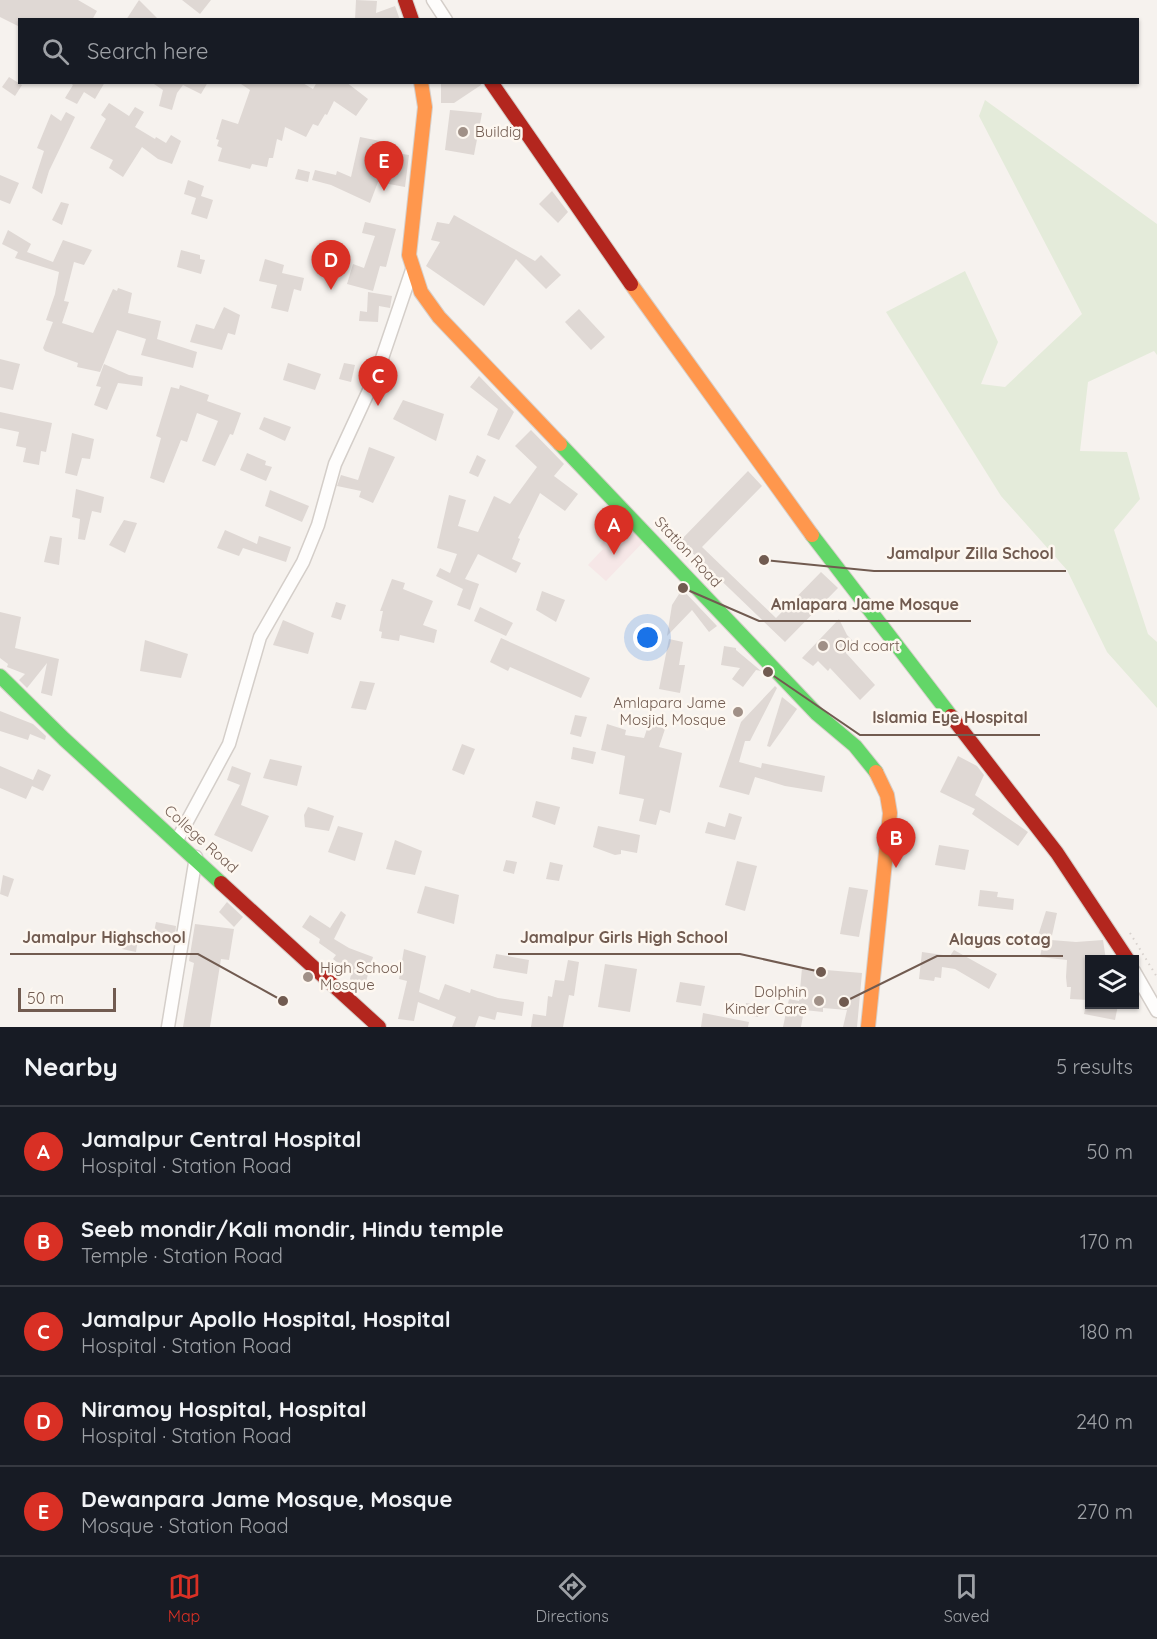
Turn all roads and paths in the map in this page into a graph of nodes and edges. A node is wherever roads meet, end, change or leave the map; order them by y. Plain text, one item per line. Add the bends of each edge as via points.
1 (405, 0) edge
2 (433, 0) edge
3 (411, 18) edge
4 (445, 18) edge
5 (421, 84) edge
6 (491, 84) edge
7 (412, 270) junction
8 (0, 676) edge
9 (177, 840) junction
10 (196, 857) junction
11 (1125, 955) edge
12 (1139, 980) edge
13 (1157, 1011) edge
14 (168, 1027) edge
15 (379, 1027) edge
16 (868, 1027) edge

1 - 3 main road
2 - 4 street
5 - 7 main road, Station Road via 425,107 408,240
6 - 11 main road via 761,469 1014,794
7 - 9 street via 377,373 336,464 311,544 260,638 229,744
7 - 16 main road, Station Road via 421,292 439,317 818,714 871,761 883,779 890,813
8 - 9 main road, College Road
9 - 10 main road, College Road
10 - 14 street
10 - 15 main road, College Road
12 - 13 street

